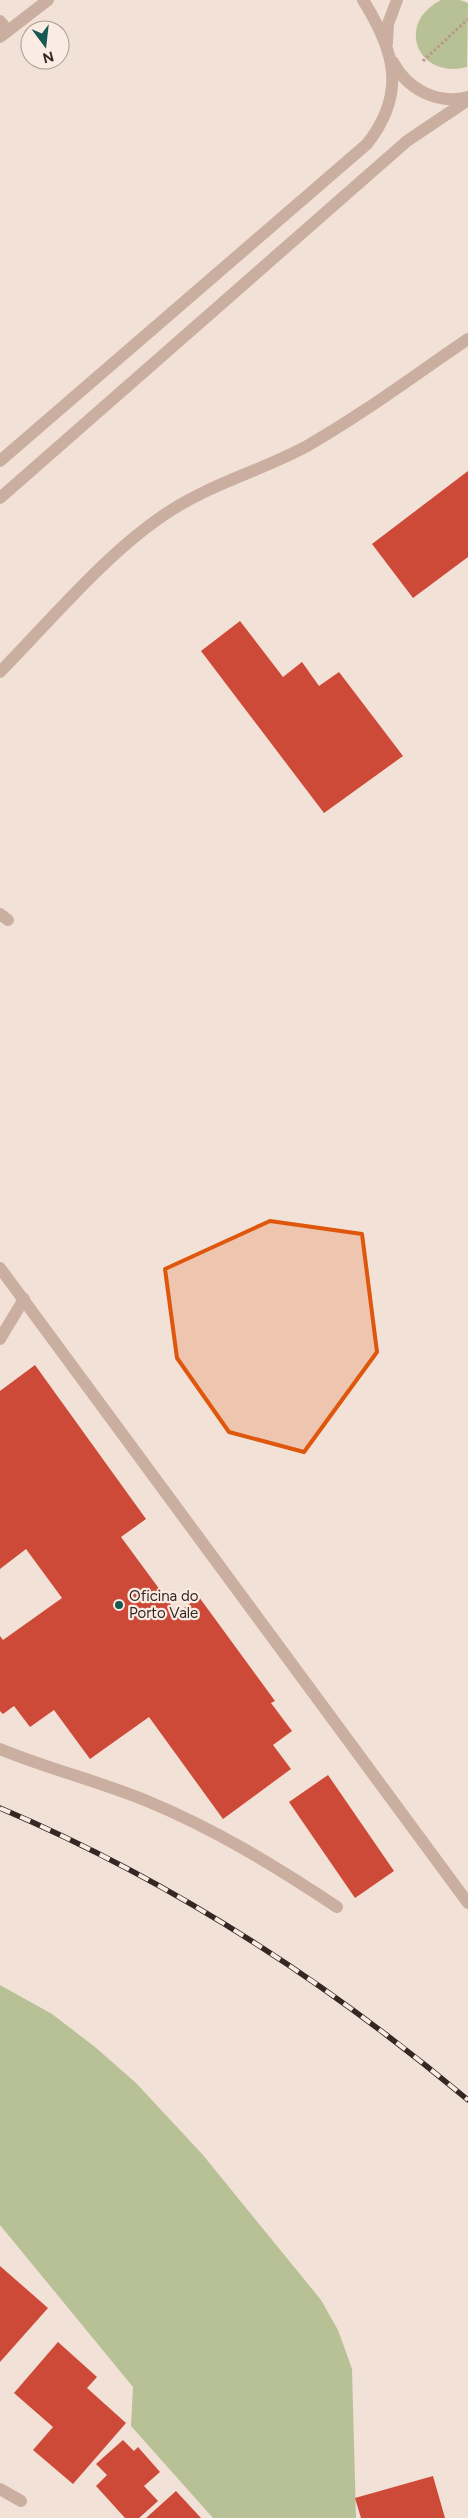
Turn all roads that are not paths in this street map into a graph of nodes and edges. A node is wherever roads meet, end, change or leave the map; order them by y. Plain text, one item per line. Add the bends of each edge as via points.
1 (48, 0) edge
2 (363, 0) edge
3 (397, 0) edge
4 (3, 30) edge
5 (392, 60) junction
6 (468, 98) edge
7 (468, 339) edge
8 (0, 461) edge
9 (0, 498) edge
10 (0, 672) edge
11 (0, 1268) edge
12 (24, 1299) junction
13 (0, 1338) edge
14 (0, 1749) edge
15 (468, 1903) edge
16 (337, 1907) dead end
17 (0, 2489) edge
18 (21, 2501) dead end

1 - 4 lane
2 - 5 lane
3 - 5 lane via 391,11 386,36
5 - 6 lane via 404,79 415,88 438,98
5 - 8 lane via 392,96 378,129 367,144
6 - 9 lane via 407,141
7 - 10 lane via 307,446 207,490 170,511 136,536 104,566
11 - 12 lane
12 - 13 lane
12 - 15 lane
14 - 16 lane via 108,1786 194,1822 291,1876
17 - 18 lane

